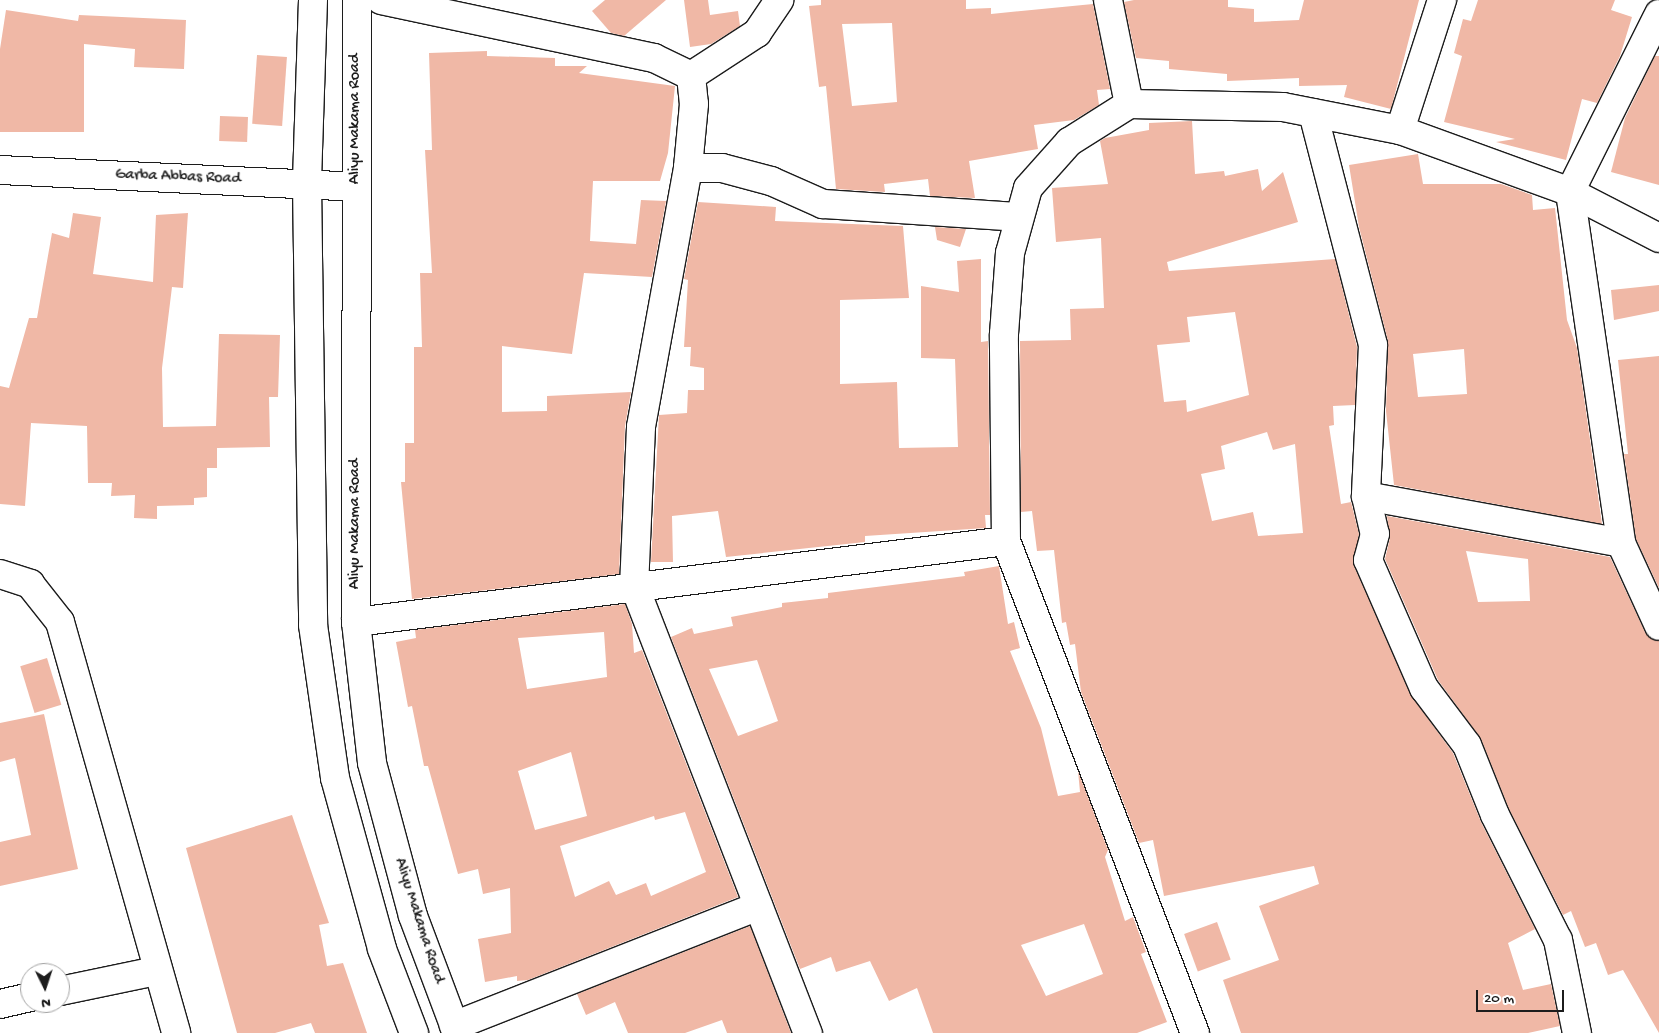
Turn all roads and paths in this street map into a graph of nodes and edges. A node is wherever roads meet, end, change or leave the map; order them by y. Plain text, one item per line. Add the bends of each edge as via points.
1 (313, 0) edge
2 (356, 0) edge
3 (381, 0) edge
4 (780, 0) edge
5 (1108, 0) edge
6 (1442, 0) edge
7 (1659, 14) edge
8 (691, 76) junction
9 (1129, 104) junction
10 (1313, 113) junction
11 (1400, 130) junction
12 (688, 168) junction
13 (0, 170) edge
14 (307, 183) junction
15 (356, 187) junction
16 (1570, 192) junction
17 (1018, 217) junction
18 (1659, 238) edge
19 (1366, 496) junction
20 (1006, 541) junction
21 (1621, 543) junction
22 (0, 574) edge
23 (634, 585) junction
24 (356, 622) junction
25 (1659, 626) edge
26 (758, 906) junction
27 (156, 971) junction
28 (70, 989) edge
29 (20, 1000) edge
30 (0, 1004) edge
31 (455, 1030) edge
32 (1192, 1032) edge
33 (176, 1033) edge
34 (414, 1033) edge
35 (808, 1033) edge
36 (1577, 1033) edge

1 - 14 street
2 - 15 street, Aliyu Makama Road
3 - 8 street via 654,58
4 - 8 street via 757,33
5 - 9 street
6 - 11 street
7 - 16 street
8 - 12 street via 694,104
9 - 10 street via 1284,107
9 - 17 street via 1069,142 1028,188
10 - 11 street
10 - 19 street via 1372,345
11 - 16 street
12 - 17 street via 722,168 771,180 823,204
12 - 23 street via 641,427
13 - 14 street, Garba Abbas Road
14 - 15 street, Garba Abbas Road
14 - 34 street via 313,625 335,778 382,948
15 - 24 street, Aliyu Makama Road
16 - 18 street
16 - 21 street
17 - 20 street via 1004,334
19 - 21 street
19 - 36 street via 1375,534 1368,560 1383,601 1424,688 1467,745 1495,815 1558,940
20 - 23 street
20 - 32 street
21 - 25 street
22 - 27 street via 30,584 60,622
23 - 24 street
23 - 26 street
24 - 31 street, Aliyu Makama Road via 372,763 413,916
26 - 31 street
26 - 35 street
27 - 28 street
27 - 33 street
29 - 30 street

